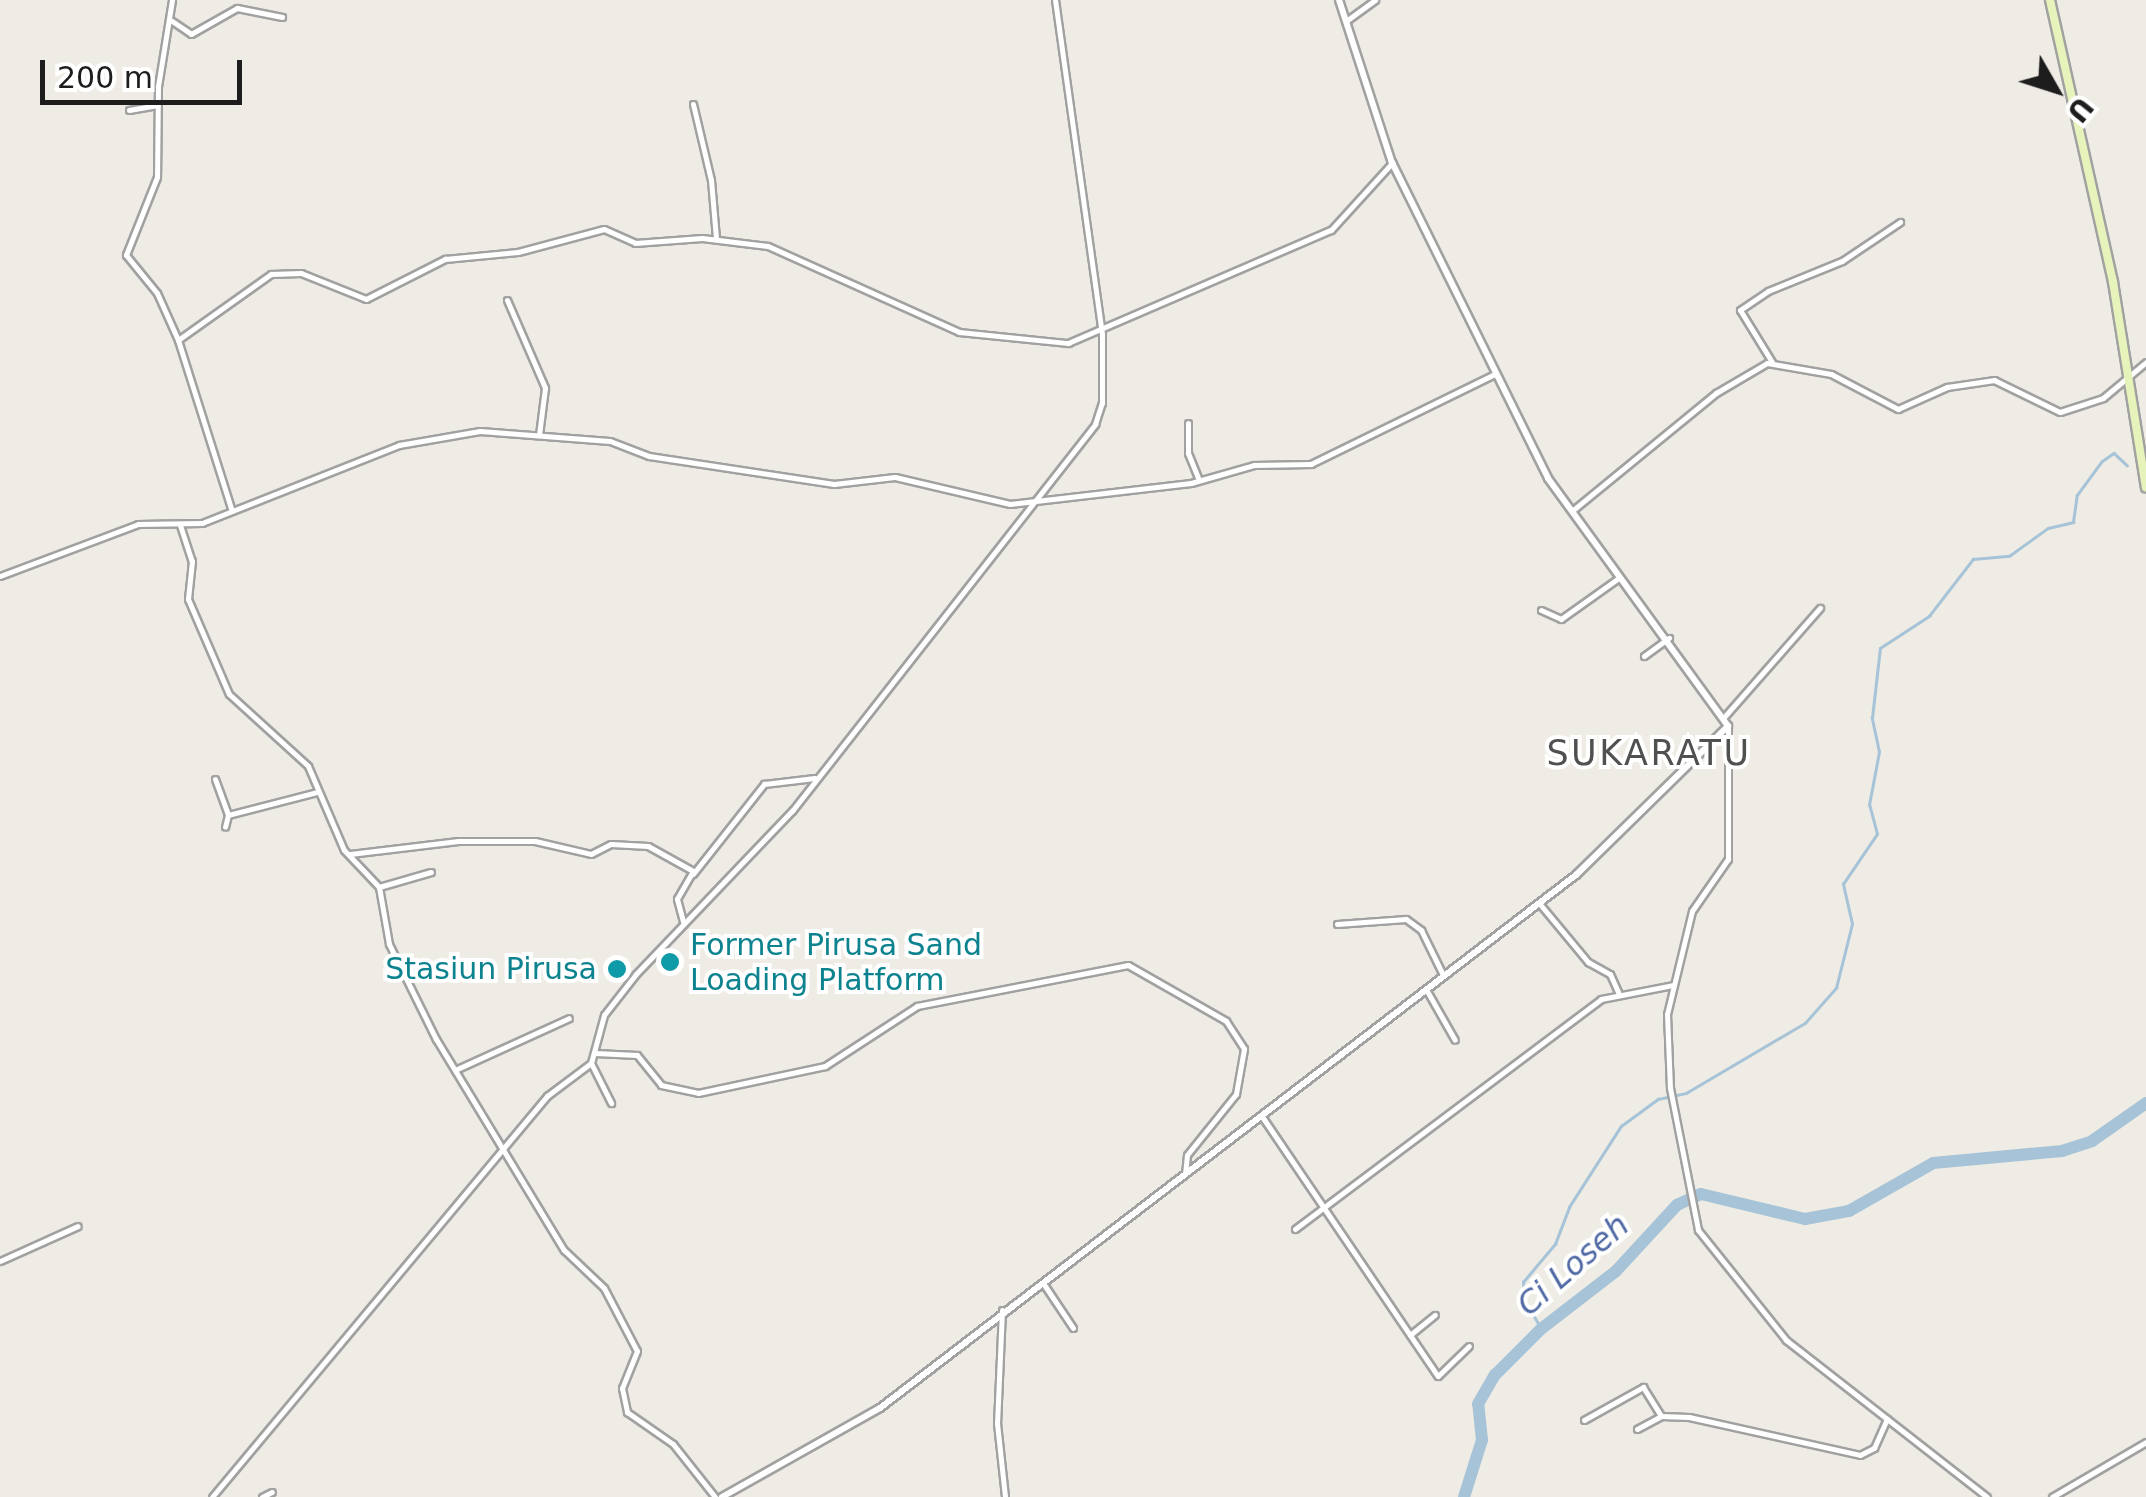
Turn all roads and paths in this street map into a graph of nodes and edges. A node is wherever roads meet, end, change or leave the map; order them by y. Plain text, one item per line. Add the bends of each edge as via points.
1 (172, 0) edge
2 (1055, 0) edge
3 (1338, 0) edge
4 (1376, 0) edge
5 (2050, 0) edge
6 (282, 17) dead end
7 (172, 21) junction
8 (1346, 21) junction
9 (693, 104) dead end
10 (158, 106) junction
11 (129, 110) dead end
12 (1392, 163) junction
13 (1900, 222) dead end
14 (716, 239) junction
15 (507, 300) dead end
16 (1102, 334) junction
17 (178, 340) junction
18 (1773, 362) junction
19 (2146, 362) edge
20 (1495, 374) junction
21 (2128, 376) junction
22 (1188, 423) dead end
23 (539, 435) junction
24 (1199, 480) junction
25 (2146, 487) edge
26 (1036, 500) junction
27 (1573, 510) junction
28 (232, 512) junction
29 (180, 525) junction
30 (0, 576) edge
31 (1620, 577) junction
32 (1820, 608) dead end
33 (1541, 610) dead end
34 (1669, 638) junction
35 (1644, 656) dead end
36 (1725, 716) junction
37 (1728, 726) junction
38 (817, 777) junction
39 (214, 779) dead end
40 (318, 792) junction
41 (228, 814) junction
42 (225, 827) dead end
43 (349, 854) junction
44 (431, 872) dead end
45 (693, 874) junction
46 (379, 887) junction
47 (1539, 903) junction
48 (683, 922) junction
49 (1337, 924) dead end
50 (1443, 975) junction
51 (1673, 985) junction
52 (1426, 988) junction
53 (1619, 994) junction
54 (569, 1018) dead end
55 (1456, 1040) dead end
56 (595, 1053) junction
57 (591, 1063) junction
58 (455, 1070) junction
59 (610, 1102) dead end
60 (1260, 1116) junction
61 (502, 1150) junction
62 (1185, 1174) junction
63 (1325, 1210) junction
64 (78, 1226) dead end
65 (1295, 1230) dead end
66 (0, 1261) edge
67 (1042, 1281) junction
68 (1002, 1310) junction
69 (1435, 1315) dead end
70 (1074, 1328) dead end
71 (1410, 1334) junction
72 (1469, 1346) dead end
73 (1660, 1416) junction
74 (1887, 1419) junction
75 (1584, 1420) dead end
76 (1636, 1429) dead end
77 (2146, 1442) edge
78 (272, 1492) dead end
79 (212, 1497) edge
80 (262, 1497) edge
81 (718, 1497) edge
82 (1005, 1497) edge
83 (1986, 1497) edge
84 (2052, 1497) edge

1 - 7 street
2 - 16 street
3 - 8 street
4 - 8 street
5 - 21 main road
6 - 7 street via 238,8 191,34
7 - 10 street
8 - 12 street
9 - 14 street via 712,180
10 - 11 street
10 - 17 street via 157,178 126,255 157,293
12 - 16 street via 1330,230 1215,276
12 - 20 street
13 - 18 street via 1842,260 1768,290 1740,310
14 - 16 street via 768,246 959,332 1068,343
14 - 17 street via 635,242 595,229 518,252 445,259 366,298 283,271 258,278
15 - 23 street via 545,388
16 - 26 street via 1104,382 1096,424
17 - 28 street
18 - 21 street via 1831,374 1903,410 1948,387 1994,380 2060,412 2103,398
18 - 27 street via 1716,393
19 - 21 street
20 - 24 street via 1311,464 1254,465
20 - 27 street via 1548,478
21 - 25 main road
22 - 24 street via 1188,453
23 - 26 street via 610,441 649,456 834,484 894,477 991,503
23 - 28 street via 491,430 399,445
24 - 26 street
26 - 38 street
27 - 31 street
28 - 29 street
29 - 30 street via 138,524
29 - 40 street via 192,562 188,599 229,694 299,754
31 - 33 street via 1562,619
31 - 34 street
32 - 36 street
34 - 35 street
34 - 36 street
36 - 37 street
37 - 47 street via 1617,842
37 - 51 street via 1728,860 1692,911
38 - 45 street via 764,784
38 - 48 street via 760,847
39 - 41 street
40 - 41 street
40 - 43 street
41 - 42 street
43 - 45 street via 494,840 593,854 611,844 650,847
43 - 46 street
44 - 46 street
45 - 48 street via 677,899
46 - 58 street via 389,944
47 - 50 street
47 - 53 street via 1588,962 1610,974
48 - 56 street via 604,1015
49 - 50 street via 1406,919 1421,930
50 - 52 street
51 - 53 street
51 - 74 street via 1671,1098 1690,1202 1705,1241 1734,1267 1786,1340
52 - 55 street
52 - 60 street
53 - 63 street via 1557,1030
54 - 58 street
56 - 57 street
56 - 62 street via 637,1054 661,1086 698,1093 826,1066 917,1006 1128,965 1226,1020 1244,1049 1236,1094 1188,1155
57 - 59 street
57 - 61 street via 547,1096
58 - 61 street
60 - 62 street
60 - 63 street
61 - 79 street
61 - 81 street via 564,1250 604,1288 634,1343 637,1363 622,1388 627,1412 672,1444
62 - 67 street
63 - 65 street
63 - 71 street
64 - 66 street
67 - 68 street
67 - 70 street
68 - 81 street via 858,1423
68 - 82 street via 996,1423
69 - 71 street
71 - 72 street via 1441,1376
73 - 74 street via 1860,1455 1874,1448
73 - 75 street via 1643,1387
73 - 76 street
74 - 83 street
77 - 84 street
78 - 80 street

